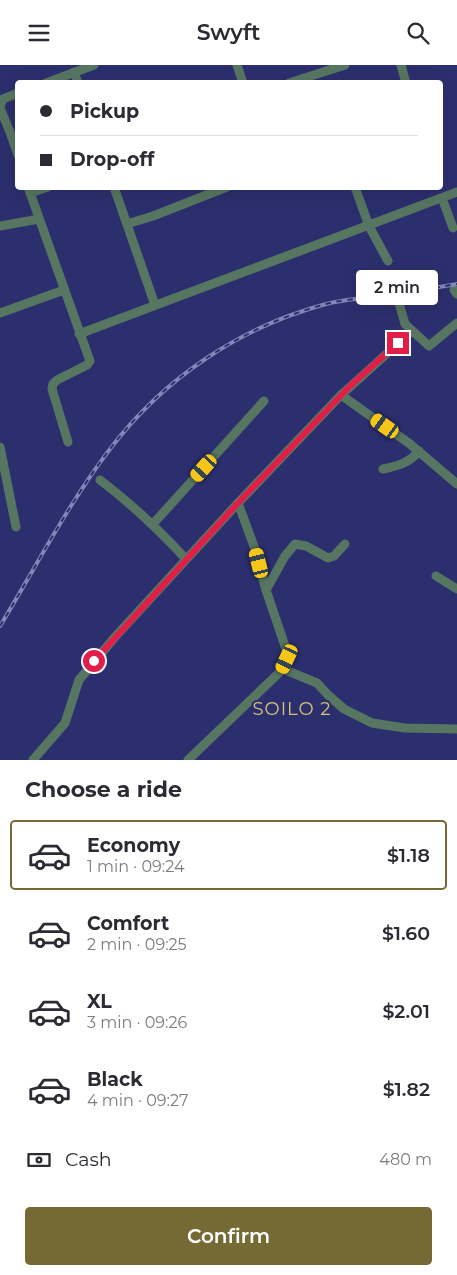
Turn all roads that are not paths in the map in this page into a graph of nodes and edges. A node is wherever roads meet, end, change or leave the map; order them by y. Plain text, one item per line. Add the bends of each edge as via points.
1 (94, 65) edge
2 (237, 65) edge
3 (345, 65) edge
4 (401, 65) edge
5 (74, 72) junction
6 (316, 79) edge
7 (54, 80) edge
8 (77, 80) edge
9 (242, 80) edge
10 (405, 80) edge
11 (15, 94) edge
12 (0, 107) edge
13 (10, 132) junction
14 (0, 135) edge
15 (15, 146) edge
16 (29, 190) edge
17 (115, 190) edge
18 (218, 190) edge
19 (355, 190) edge
20 (457, 192) edge
21 (442, 198) junction
22 (38, 219) junction
23 (127, 223) junction
24 (0, 226) edge
25 (369, 226) junction
26 (453, 228) dead end
27 (388, 261) dead end
28 (64, 290) junction
29 (397, 296) dead end
30 (155, 305) junction
31 (0, 313) edge
32 (457, 323) edge
33 (412, 331) junction
34 (79, 334) junction
35 (341, 395) junction
36 (264, 401) dead end
37 (68, 442) dead end
38 (0, 447) edge
39 (419, 451) junction
40 (2, 465) edge
41 (383, 469) dead end
42 (100, 480) dead end
43 (457, 484) edge
44 (238, 503) junction
45 (153, 524) junction
46 (16, 527) dead end
47 (345, 544) dead end
48 (186, 559) junction
49 (436, 576) dead end
50 (457, 589) edge
51 (266, 590) junction
52 (283, 669) junction
53 (457, 729) edge
54 (33, 760) edge
55 (188, 760) edge

1 - 5 street
2 - 9 street
3 - 6 street
4 - 10 street
5 - 7 street
5 - 8 street
11 - 12 street via 3,99
12 - 13 street
13 - 14 street
13 - 15 street
16 - 22 street
17 - 23 street
18 - 23 street
19 - 25 street
20 - 21 street
21 - 25 street
21 - 26 street
22 - 24 street
22 - 28 street
23 - 30 street
25 - 27 street
25 - 30 street
28 - 31 street
28 - 34 street
29 - 33 street via 403,321
30 - 34 street
32 - 33 street via 429,346
33 - 35 street
34 - 37 street via 90,361 57,380 52,389
35 - 39 street
35 - 44 street
36 - 45 street
38 - 40 street
39 - 41 street via 410,461
39 - 43 street
40 - 46 street
42 - 45 street
44 - 48 street
44 - 51 street
45 - 48 street
47 - 51 street via 328,558 295,544
48 - 54 street via 79,680 65,723
49 - 50 street
51 - 52 street via 286,649
52 - 53 street via 317,683 344,709 372,723 405,728
52 - 55 street

